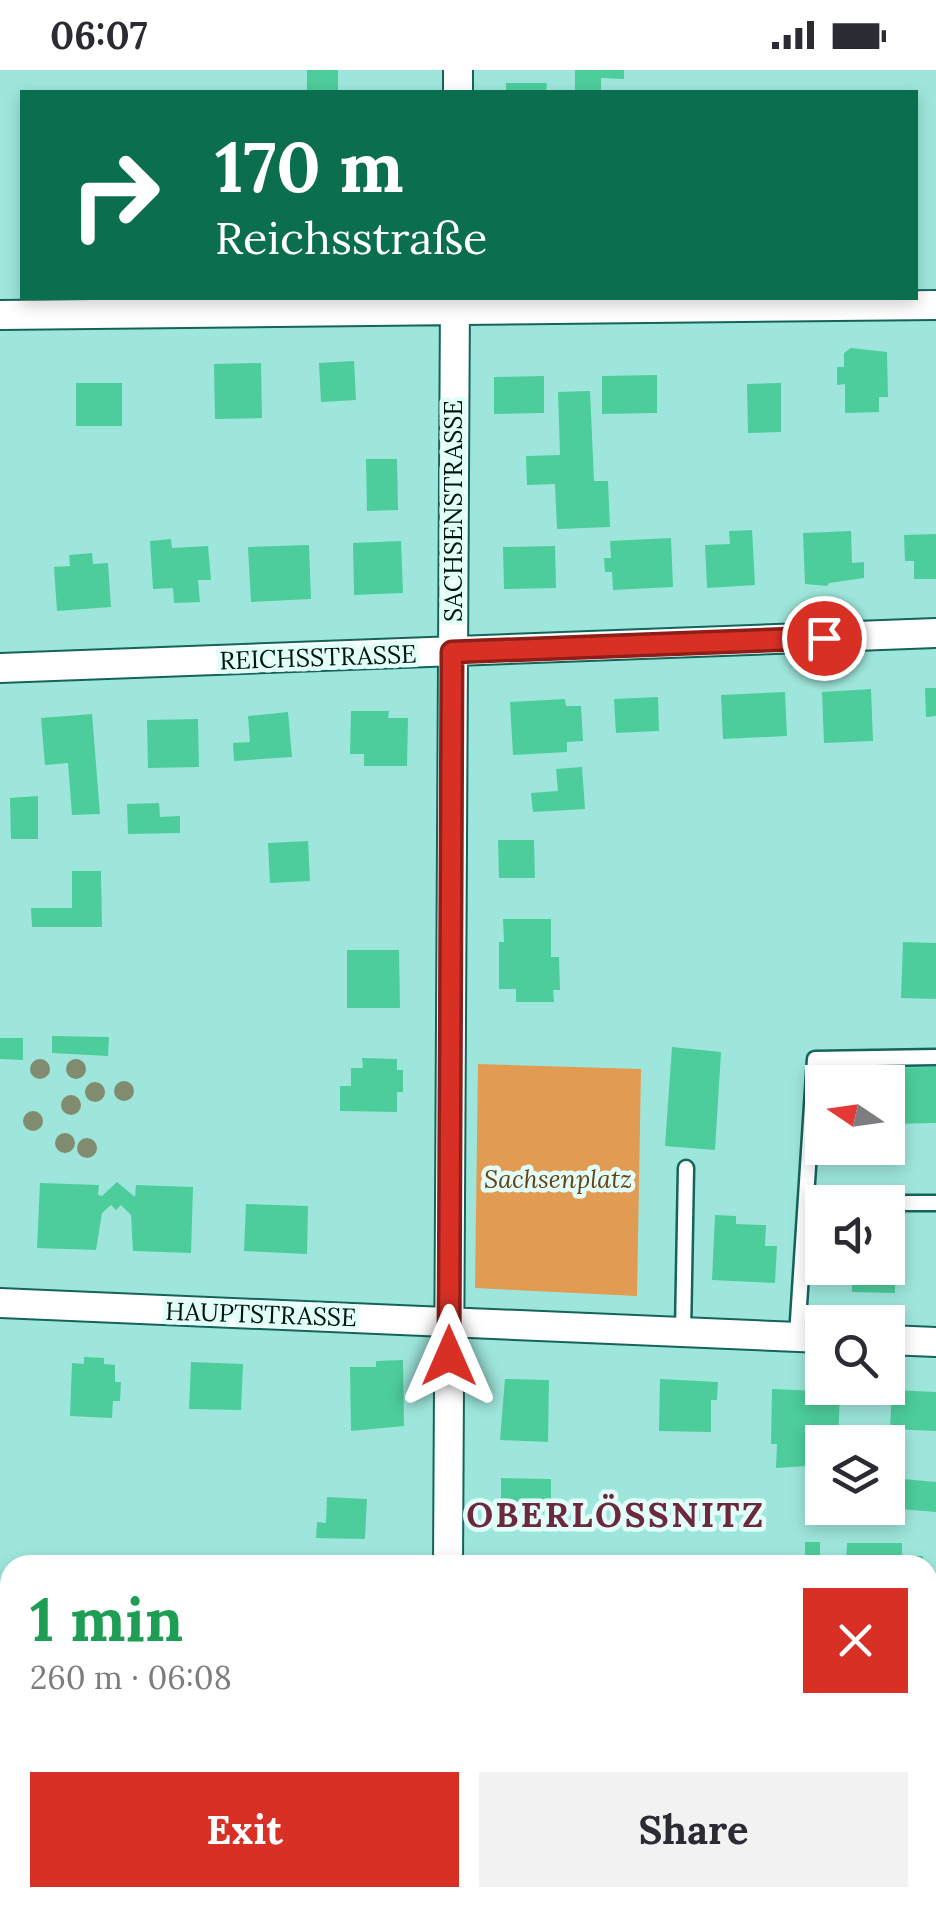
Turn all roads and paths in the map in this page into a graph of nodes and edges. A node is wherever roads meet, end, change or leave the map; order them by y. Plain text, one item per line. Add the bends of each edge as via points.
1 (455, 304) edge
2 (936, 305) edge
3 (0, 315) edge
4 (936, 633) edge
5 (452, 652) junction
6 (0, 668) edge
7 (936, 1057) edge
8 (686, 1168) dead end
9 (906, 1203) dead end
10 (936, 1203) edge
11 (0, 1303) edge
12 (811, 1305) edge
13 (450, 1322) junction
14 (684, 1332) junction
15 (805, 1337) edge
16 (905, 1341) edge
17 (936, 1342) edge
18 (448, 1555) edge

1 - 2 street
1 - 3 street
1 - 5 street, SACHSENSTRASSE
4 - 5 street, REICHSSTRASSE
5 - 6 street, REICHSSTRASSE
5 - 13 street, SACHSENSTRASSE
7 - 12 lane via 815,1058
8 - 14 lane
9 - 10 lane
11 - 13 street, HAUPTSTRASSE
13 - 14 street, HAUPTSTRASSE
13 - 18 street, SACHSENSTRASSE
14 - 15 street, HAUPTSTRASSE
16 - 17 street

